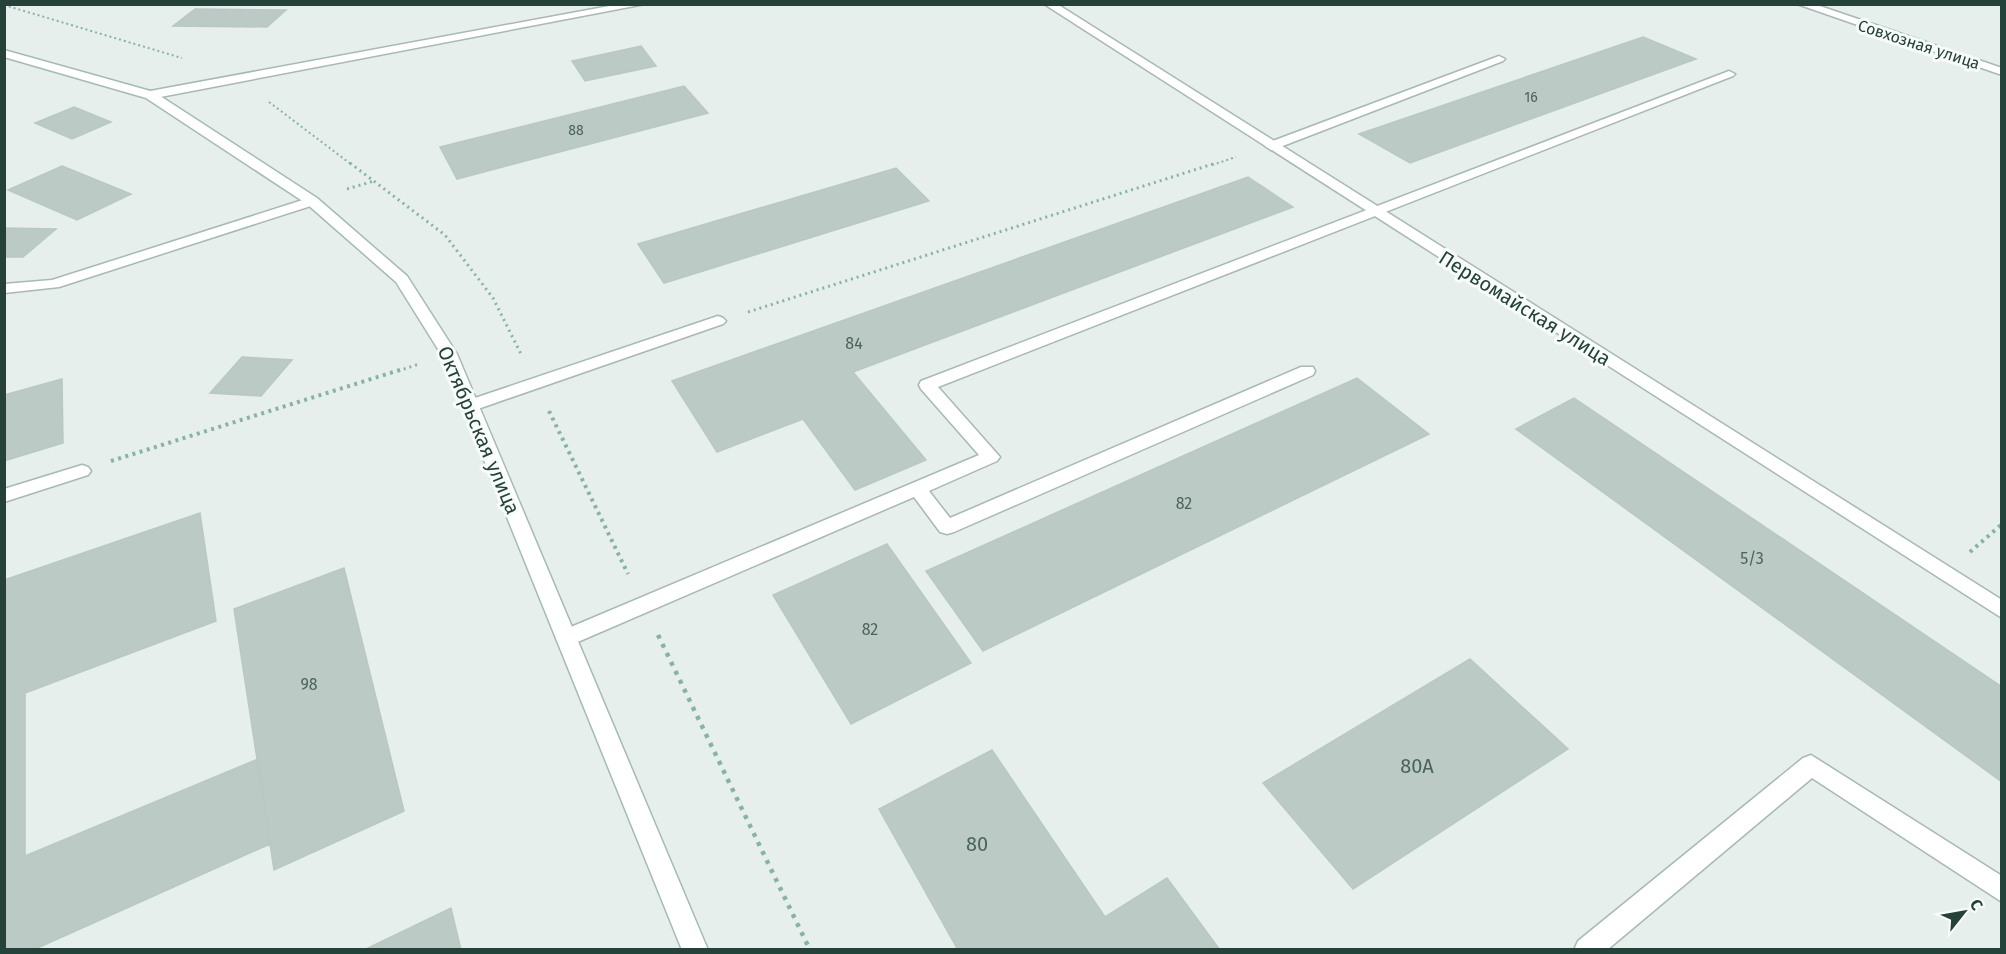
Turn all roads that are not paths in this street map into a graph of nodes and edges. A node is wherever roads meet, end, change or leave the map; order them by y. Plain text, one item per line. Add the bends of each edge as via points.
1 (640, 4) edge
2 (1049, 4) edge
3 (1802, 4) edge
4 (4, 53) edge
5 (1499, 59) dead end
6 (2001, 72) edge
7 (1729, 74) dead end
8 (150, 95) junction
9 (1271, 146) junction
10 (312, 201) junction
11 (1374, 211) junction
12 (4, 289) edge
13 (717, 321) road end
14 (1307, 371) dead end
15 (469, 406) junction
16 (82, 471) road end
17 (916, 488) junction
18 (4, 496) edge
19 (2001, 610) edge
20 (566, 638) junction
21 (2001, 890) edge
22 (695, 950) edge
23 (1587, 950) edge

1 - 8 street
2 - 9 street, Первомайская улица
3 - 6 street, Совхозная улица
4 - 8 street, Октябрьская улица
5 - 9 street
7 - 11 street
8 - 10 street, Октябрьская улица
9 - 11 street, Первомайская улица
10 - 12 street via 54,284
10 - 15 street, Октябрьская улица via 402,279 449,354
11 - 17 street via 927,385 991,457
11 - 19 street, Первомайская улица
13 - 15 street
14 - 17 street via 947,527
15 - 20 street, Октябрьская улица
16 - 18 street
17 - 20 street
20 - 22 street, Октябрьская улица
21 - 23 street via 1810,765

